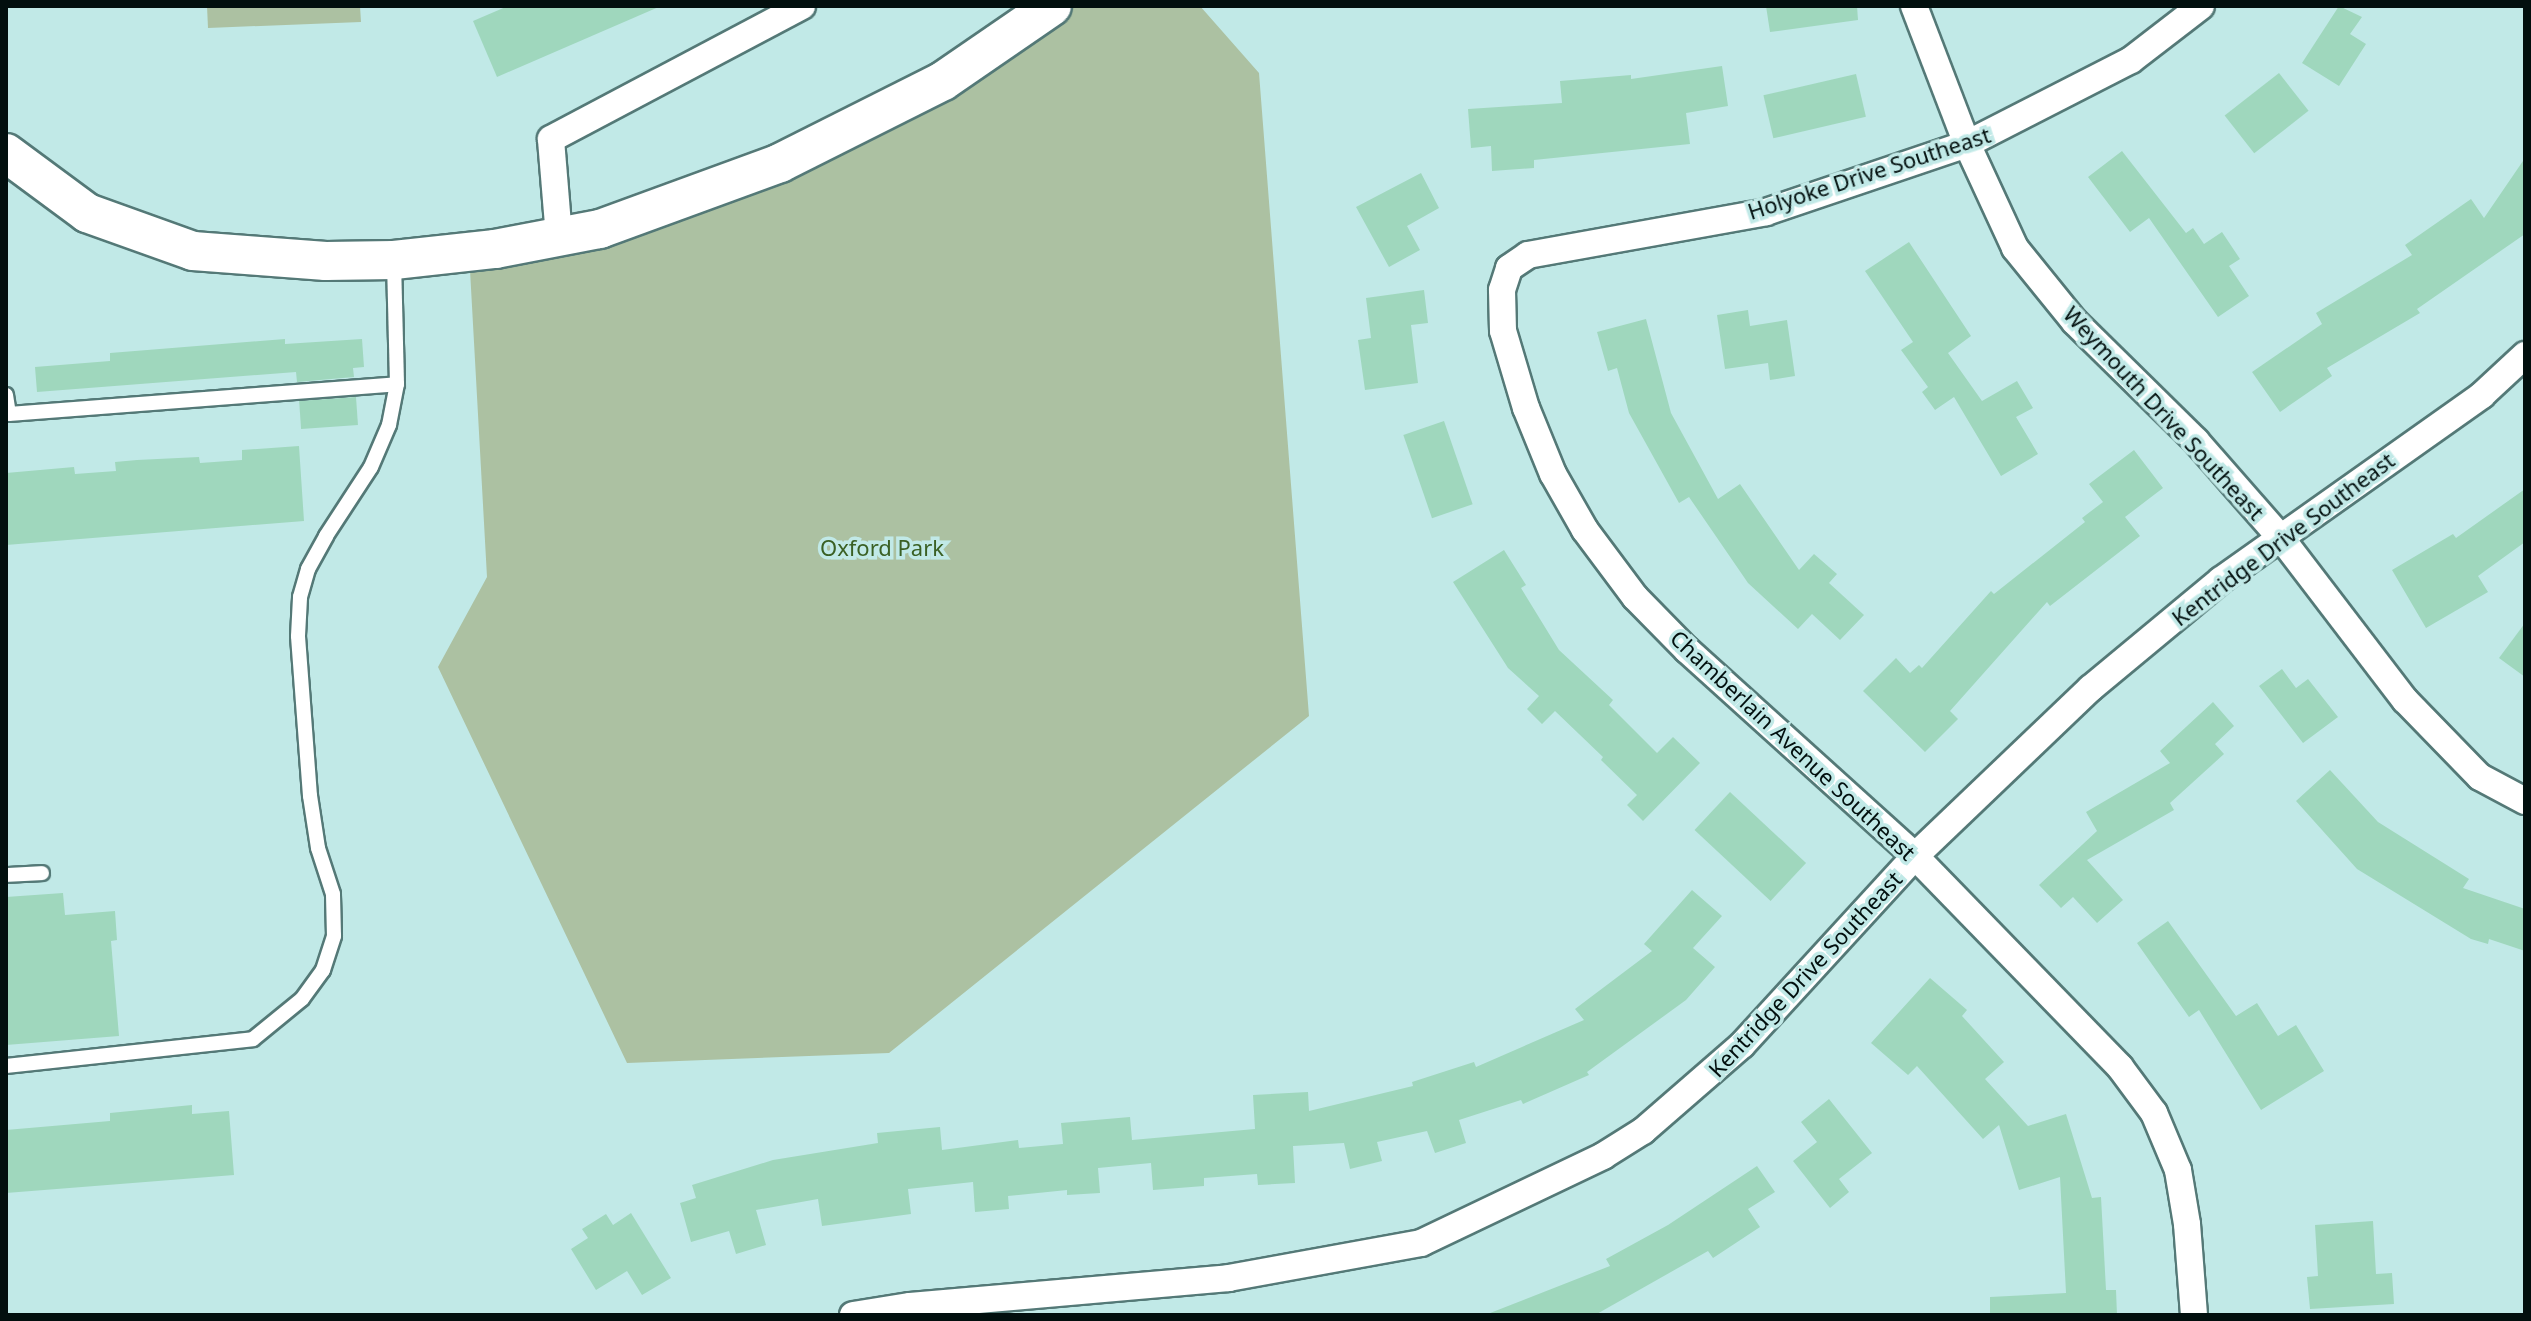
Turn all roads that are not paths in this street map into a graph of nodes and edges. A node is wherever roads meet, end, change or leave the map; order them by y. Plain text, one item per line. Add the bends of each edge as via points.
1 (802, 6) edge
2 (1052, 6) edge
3 (1914, 6) edge
4 (2201, 6) edge
5 (1967, 144) junction
6 (6, 153) edge
7 (559, 237) junction
8 (394, 260) junction
9 (1509, 268) joint
10 (2525, 355) edge
11 (397, 384) junction
12 (6, 395) edge
13 (7, 414) edge
14 (2281, 538) junction
15 (2525, 801) edge
16 (1915, 856) junction
17 (42, 873) dead end
18 (6, 875) edge
19 (6, 1066) edge
20 (853, 1315) edge
21 (2194, 1315) edge

1 - 7 street via 551,139
2 - 7 street via 943,81 780,163 600,229
3 - 5 street, Weymouth Drive Southeast
4 - 5 street, Holyoke Drive Southeast via 2131,60
5 - 9 street, Holyoke Drive Southeast via 1766,212 1528,255
5 - 14 street, Weymouth Drive Southeast via 2015,248 2075,322 2196,441
6 - 8 street via 87,213 193,251 326,261
7 - 8 street
8 - 11 lane
9 - 16 street, Chamberlain Avenue Southeast via 1502,290 1503,331 1553,474 1585,530 1635,597 1687,650
10 - 14 street, Kentridge Drive Southeast via 2482,395
11 - 13 lane
11 - 19 lane via 389,425 371,467 326,536 300,597 310,796 318,848 333,894 334,936 323,970 302,999 253,1039
12 - 13 lane
14 - 15 street, Weymouth Drive Southeast via 2405,700 2480,777
14 - 16 street, Kentridge Drive Southeast via 2221,580 2091,688
16 - 20 street, Kentridge Drive Southeast via 1742,1045 1643,1131 1603,1156 1421,1243 1229,1278
16 - 21 street, Chamberlain Avenue Southeast via 2120,1067 2154,1113 2178,1170
17 - 18 lane

